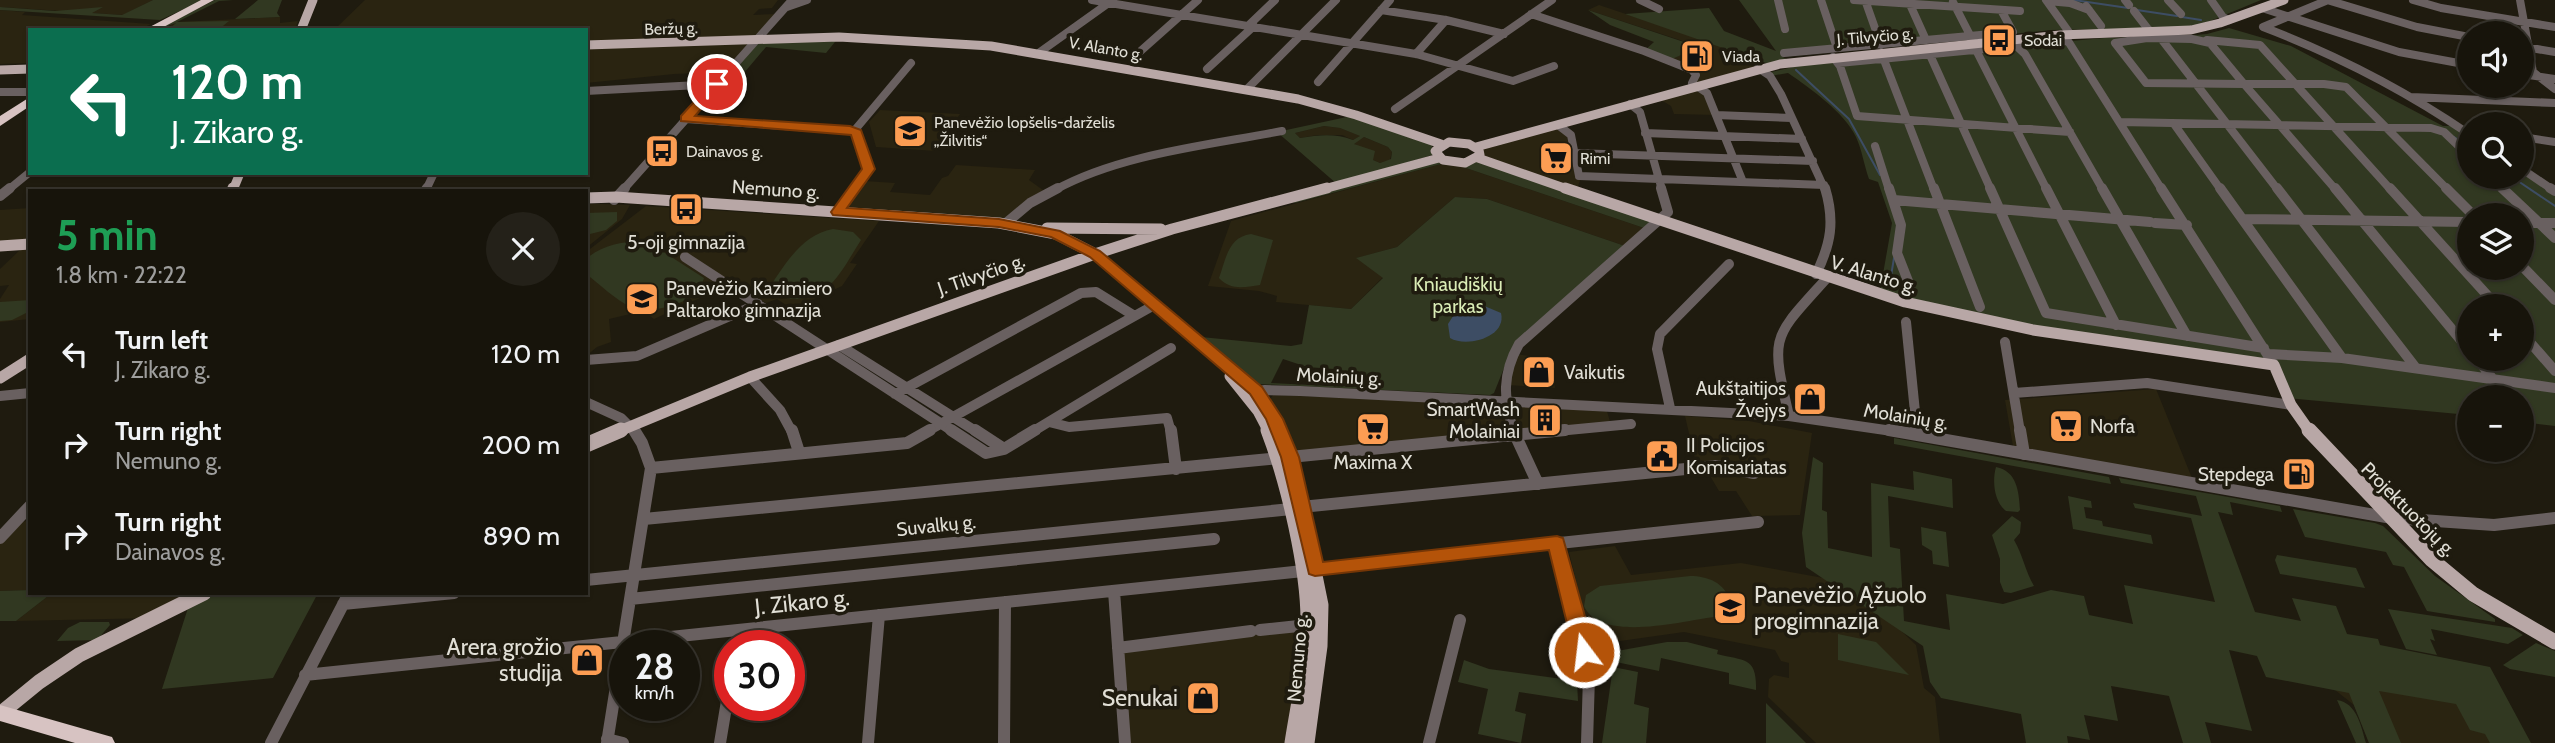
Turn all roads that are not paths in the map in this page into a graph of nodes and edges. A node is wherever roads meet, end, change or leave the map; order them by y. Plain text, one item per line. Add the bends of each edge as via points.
1 (209, 0) edge
2 (313, 0) edge
3 (792, 0) edge
4 (807, 0) edge
5 (1092, 0) edge
6 (1198, 0) edge
7 (1275, 0) edge
8 (1336, 0) edge
9 (1390, 0) edge
10 (1552, 0) edge
11 (1640, 0) edge
12 (1778, 0) edge
13 (1821, 0) edge
14 (1854, 0) edge
15 (1865, 0) edge
16 (2168, 0) edge
17 (2211, 0) edge
18 (2328, 0) edge
19 (2413, 0) edge
20 (2520, 0) edge
21 (1110, 1) edge
22 (2046, 1) edge
23 (2281, 1) edge
24 (1909, 2) edge
25 (2083, 2) dead end
26 (1954, 3) edge
27 (2129, 5) edge
28 (785, 8) junction
29 (2262, 8) junction
30 (1659, 9) dead end
31 (1381, 10) junction
32 (2001, 10) junction
33 (2089, 10) junction
34 (2302, 10) junction
35 (2020, 11) dead end
36 (1182, 14) junction
37 (1531, 14) junction
38 (2181, 15) dead end
39 (2285, 16) junction
40 (1446, 20) junction
41 (2229, 20) junction
42 (2518, 21) edge
43 (2524, 21) edge
44 (2534, 24) edge
45 (1251, 25) junction
46 (2101, 26) dead end
47 (2555, 27) edge
48 (153, 28) edge
49 (303, 28) edge
50 (1785, 29) dead end
51 (1303, 34) junction
52 (1504, 34) junction
53 (2156, 35) junction
54 (2457, 35) edge
55 (2066, 37) junction
56 (756, 38) junction
57 (1926, 40) junction
58 (2204, 40) junction
59 (1351, 43) junction
60 (2014, 43) junction
61 (1973, 44) junction
62 (588, 45) edge
63 (1881, 45) junction
64 (2534, 48) edge
65 (1040, 52) junction
66 (2555, 52) edge
67 (1784, 53) dead end
68 (1416, 54) junction
69 (1930, 55) junction
70 (1135, 56) dead end
71 (1836, 56) junction
72 (1884, 60) junction
73 (911, 63) dead end
74 (2457, 63) edge
75 (1459, 64) junction
76 (1554, 66) dead end
77 (1758, 68) junction
78 (28, 69) edge
79 (1208, 69) dead end
80 (0, 70) edge
81 (2534, 73) edge
82 (2534, 76) edge
83 (2537, 77) junction
84 (2555, 79) edge
85 (1318, 82) dead end
86 (2195, 83) junction
87 (717, 84) junction
88 (2246, 84) junction
89 (1696, 85) junction
90 (2295, 85) junction
91 (1247, 89) junction
92 (2555, 89) edge
93 (588, 91) edge
94 (0, 92) edge
95 (28, 92) edge
96 (2406, 96) junction
97 (28, 101) edge
98 (2555, 103) edge
99 (1630, 104) junction
100 (1395, 109) dead end
101 (1716, 115) junction
102 (3, 117) edge
103 (1791, 118) junction
104 (685, 119) junction
105 (1909, 120) junction
106 (2120, 122) junction
107 (1960, 124) junction
108 (2174, 124) junction
109 (1558, 125) junction
110 (2228, 125) junction
111 (2457, 125) edge
112 (2282, 126) junction
113 (2333, 126) junction
114 (2386, 127) junction
115 (2014, 128) junction
116 (854, 131) junction
117 (1282, 131) dead end
118 (2070, 132) junction
119 (1645, 133) junction
120 (1724, 136) junction
121 (1801, 139) junction
122 (2534, 139) edge
123 (2555, 142) edge
124 (2457, 144) edge
125 (1441, 145) junction
126 (1875, 146) dead end
127 (1477, 153) junction
128 (1574, 153) junction
129 (1652, 156) junction
130 (1439, 158) junction
131 (1733, 159) junction
132 (1813, 161) junction
133 (28, 174) edge
134 (1579, 176) junction
135 (2534, 177) edge
136 (1659, 179) junction
137 (1743, 182) junction
138 (1824, 186) junction
139 (1570, 189) junction
140 (2504, 189) edge
141 (2555, 191) edge
142 (0, 195) edge
143 (588, 200) edge
144 (614, 200) junction
145 (1894, 200) junction
146 (2461, 203) edge
147 (1940, 204) junction
148 (1999, 209) junction
149 (838, 212) junction
150 (2059, 214) junction
151 (2243, 219) junction
152 (1659, 220) junction
153 (2121, 220) junction
154 (2302, 220) junction
155 (2362, 221) junction
156 (2421, 221) junction
157 (2457, 222) edge
158 (1006, 223) junction
159 (2534, 223) edge
160 (2540, 223) junction
161 (2555, 223) edge
162 (2187, 225) junction
163 (1039, 229) junction
164 (1172, 229) junction
165 (2555, 238) edge
166 (28, 244) edge
167 (0, 247) edge
168 (1091, 256) junction
169 (685, 257) dead end
170 (1729, 264) dead end
171 (1821, 276) junction
172 (2534, 278) edge
173 (1910, 286) dead end
174 (2486, 294) edge
175 (2555, 300) edge
176 (758, 304) junction
177 (1980, 307) dead end
178 (1149, 308) junction
179 (1133, 315) junction
180 (1906, 322) dead end
181 (2116, 325) junction
182 (2187, 336) junction
183 (2457, 336) edge
184 (2006, 342) dead end
185 (839, 345) junction
186 (2534, 347) edge
187 (1171, 348) dead end
188 (826, 349) junction
189 (2269, 356) junction
190 (2342, 358) junction
191 (28, 360) edge
192 (588, 360) edge
193 (2416, 368) junction
194 (2555, 370) edge
195 (2487, 371) edge
196 (750, 377) junction
197 (0, 378) edge
198 (2493, 379) junction
199 (907, 387) junction
200 (2555, 388) edge
201 (1251, 392) junction
202 (28, 393) edge
203 (2014, 393) junction
204 (895, 394) junction
205 (0, 396) edge
206 (1504, 401) junction
207 (588, 403) edge
208 (2291, 405) junction
209 (1670, 408) junction
210 (1789, 416) junction
211 (954, 418) junction
212 (1049, 422) junction
213 (1631, 424) dead end
214 (631, 425) junction
215 (940, 425) junction
216 (1514, 435) junction
217 (1917, 435) junction
218 (588, 444) edge
219 (1004, 449) junction
220 (799, 452) junction
221 (2024, 454) junction
222 (1285, 458) junction
223 (651, 468) junction
224 (1176, 468) junction
225 (1754, 472) dead end
226 (1538, 484) junction
227 (28, 508) edge
228 (1296, 508) junction
229 (2555, 517) edge
230 (2392, 518) junction
231 (643, 519) junction
232 (1758, 522) dead end
233 (0, 538) edge
234 (1214, 539) dead end
235 (1557, 543) junction
236 (1309, 570) junction
237 (634, 575) junction
238 (588, 580) edge
239 (1114, 591) junction
240 (200, 595) edge
241 (418, 595) edge
242 (346, 599) edge
243 (630, 599) junction
244 (1005, 602) junction
245 (879, 615) junction
246 (1313, 619) junction
247 (1460, 620) dead end
248 (624, 630) edge
249 (700, 634) edge
250 (2555, 642) edge
251 (609, 643) edge
252 (1118, 648) junction
253 (57, 671) joint
254 (305, 675) junction
255 (5, 714) edge
256 (610, 721) edge
257 (724, 721) edge
258 (607, 741) edge
259 (104, 743) edge
260 (271, 743) edge
261 (623, 743) edge
262 (720, 743) edge
263 (868, 743) edge
264 (1004, 743) edge
265 (1125, 743) edge
266 (1292, 743) edge
267 (1307, 743) edge
268 (1429, 743) edge
269 (1587, 743) edge

1 - 48 highway
2 - 49 main road
3 - 28 street
4 - 28 street
5 - 21 street
6 - 36 street
7 - 45 street
8 - 51 street
9 - 31 street
10 - 37 street
11 - 30 street
12 - 50 street
13 - 71 street
14 - 15 street
15 - 24 street
15 - 63 street
16 - 38 street
17 - 41 street
18 - 34 street
18 - 54 street
19 - 42 street
20 - 43 street
21 - 36 street
21 - 65 street
22 - 33 street
22 - 55 street
23 - 29 main road, J. Tilvyčio g.
23 - 34 street
24 - 26 street
24 - 57 street
25 - 33 street
26 - 32 street
26 - 61 street
27 - 53 street
28 - 56 street
29 - 39 street
29 - 41 main road, J. Tilvyčio g.
31 - 40 street
31 - 59 street
32 - 35 street
32 - 61 street via 2013,32
33 - 46 street
34 - 39 street
36 - 45 street
36 - 70 street
37 - 52 street
37 - 89 street via 1689,68 1695,73 1692,81
39 - 74 street via 2399,52
39 - 96 street via 2263,27 2307,44
40 - 52 street
40 - 68 street
41 - 53 main road, J. Tilvyčio g.
44 - 47 street
45 - 51 street
45 - 79 street
51 - 59 street
51 - 91 street
52 - 75 street
53 - 55 main road, J. Tilvyčio g.
53 - 58 street
53 - 86 street
53 - 86 street via 2115,43 2146,83
55 - 60 main road, J. Tilvyčio g.
55 - 106 street
56 - 62 main road, Beržų g.
56 - 65 main road, V. Alanto g. via 912,39
56 - 87 street
57 - 61 street
57 - 63 street
58 - 88 street
58 - 90 street via 2258,44
59 - 68 street
59 - 85 street
60 - 61 main road, J. Tilvyčio g.
60 - 118 street
61 - 69 street
61 - 71 main road, J. Tilvyčio g.
61 - 115 street
63 - 71 street
64 - 66 street
65 - 91 main road, V. Alanto g.
67 - 71 street
68 - 75 street
69 - 72 street
69 - 107 street
71 - 72 street
71 - 77 main road, J. Tilvyčio g.
71 - 105 street via 1856,115
72 - 105 street
73 - 116 street
75 - 76 street via 1513,80
75 - 100 street
77 - 89 main road, J. Tilvyčio g.
77 - 103 street via 1770,76
78 - 80 main road
81 - 83 street
82 - 83 street
83 - 84 street
83 - 92 street
86 - 88 street
86 - 110 street
87 - 93 street
87 - 104 street
88 - 90 street
88 - 112 street
89 - 99 main road, J. Tilvyčio g.
89 - 101 street via 1707,93
90 - 113 street
90 - 114 street via 2346,86
91 - 125 main road, V. Alanto g. via 1345,112
94 - 95 street
96 - 98 street
96 - 111 street
97 - 102 highway
99 - 109 main road, J. Tilvyčio g.
99 - 119 street via 1640,112
101 - 103 street
101 - 120 street
103 - 121 street
104 - 116 street
104 - 144 street
105 - 107 street
105 - 147 street
106 - 108 street
106 - 162 street
107 - 115 street
107 - 148 street
108 - 110 street
108 - 151 street
109 - 127 main road, J. Tilvyčio g.
109 - 128 street via 1571,135
110 - 112 street
110 - 154 street
112 - 113 street
112 - 155 street
113 - 114 street
113 - 156 street
114 - 124 street via 2431,128 2444,132
114 - 146 street
115 - 118 street
115 - 150 street
116 - 149 street via 869,169
117 - 158 street via 1109,169 1049,194
118 - 153 street
119 - 120 street
119 - 129 street
120 - 121 street
120 - 131 street
121 - 132 street
122 - 123 street
125 - 127 main road, V. Alanto g. via 1459,142
125 - 130 main road via 1435,150
126 - 145 street
127 - 130 main road, J. Tilvyčio g. via 1459,163
127 - 139 main road, V. Alanto g.
128 - 129 street
128 - 134 street
129 - 131 street
129 - 136 street
130 - 164 main road, J. Tilvyčio g.
131 - 132 street
131 - 137 street
132 - 138 street
133 - 142 street
134 - 136 street
134 - 139 street
135 - 141 street
136 - 137 street
136 - 152 street via 1668,212
137 - 138 street
138 - 171 street via 1832,230
139 - 152 main road, V. Alanto g.
140 - 160 street
143 - 144 main road, Nemuno g.
144 - 149 main road, Nemuno g.
144 - 168 main road, Nemuno g. via 995,227 1049,238
145 - 147 street
145 - 173 street via 1902,225 1897,253
147 - 148 street
147 - 177 street
148 - 150 street
148 - 181 street via 2043,310
149 - 158 main road, Nemuno g.
150 - 153 street
150 - 181 street
151 - 154 street
151 - 190 street
152 - 171 main road, V. Alanto g.
152 - 206 street via 1519,344 1506,368
153 - 162 street
153 - 182 street
154 - 155 street
154 - 193 street
155 - 156 street
155 - 183 street
156 - 157 street
156 - 174 street
158 - 163 main road, Nemuno g.
159 - 160 street
160 - 161 street
160 - 165 street
162 - 189 street
163 - 164 main road
163 - 168 main road, Nemuno g. via 1069,239
164 - 168 main road, J. Tilvyčio g.
166 - 167 main road
168 - 178 main road, Nemuno g.
168 - 185 main road, J. Tilvyčio g.
168 - 201 main road, Nemuno g.
169 - 176 street
170 - 209 street via 1660,334 1657,349
171 - 189 main road, V. Alanto g. via 1993,322
171 - 210 street via 1778,339
172 - 175 street
176 - 188 street
176 - 192 street via 637,356
178 - 179 street
178 - 201 main road, Nemuno g.
179 - 199 street via 1096,292 1081,293
179 - 211 street
180 - 217 street
181 - 182 street
182 - 189 street
184 - 203 street
185 - 188 main road, J. Tilvyčio g.
185 - 199 street
186 - 194 street
187 - 212 street
188 - 196 main road, J. Tilvyčio g.
188 - 204 street
189 - 190 street
189 - 208 main road, Projektuotojų g.
190 - 193 street
191 - 197 main road
193 - 198 street
195 - 198 street
196 - 214 main road, J. Tilvyčio g.
196 - 220 street via 779,405
198 - 200 street
199 - 204 street
199 - 211 street
201 - 206 street, Molainių g.
201 - 222 main road, Nemuno g.
202 - 205 street
203 - 208 street via 2157,384
203 - 221 street
204 - 215 street
206 - 209 street, Molainių g.
206 - 216 street
207 - 214 street
208 - 230 main road, Projektuotojų g. via 2314,438
209 - 210 street, Molainių g.
210 - 217 street, Molainių g.
211 - 215 street
211 - 219 street
212 - 219 street
212 - 224 street via 1069,427 1167,418
213 - 216 street
214 - 218 main road, J. Tilvyčio g.
214 - 223 street via 643,442
215 - 219 street via 986,453
215 - 220 street via 902,444
216 - 222 street
216 - 226 street
217 - 221 street, Molainių g.
220 - 223 street
221 - 230 street, Molainių g.
222 - 224 street
222 - 228 main road, Nemuno g.
223 - 231 street
224 - 231 street
225 - 226 street, Suvalkų g. via 1716,466
226 - 228 street, Suvalkų g.
227 - 233 street
228 - 236 main road, Nemuno g.
228 - 237 street, Suvalkų g.
229 - 230 street, Molainių g. via 2493,525
230 - 250 main road, Projektuotojų g. via 2455,580
231 - 237 street
232 - 235 street, J. Zikaro g.
234 - 243 street
235 - 236 street, J. Zikaro g.
235 - 269 street via 1589,676
236 - 239 street, J. Zikaro g.
236 - 246 main road, Nemuno g.
237 - 238 street, Suvalkų g.
237 - 243 street
239 - 244 street, J. Zikaro g.
239 - 252 street
240 - 253 main road
241 - 242 street
242 - 254 street
243 - 248 street
244 - 245 street, J. Zikaro g.
244 - 264 street
245 - 249 street, J. Zikaro g.
245 - 263 street
246 - 252 street
246 - 266 main road, Nemuno g.
246 - 267 main road, Nemuno g.
247 - 268 street
251 - 254 street, J. Zikaro g.
252 - 265 street
253 - 255 main road
254 - 260 street
255 - 259 highway
256 - 258 street
257 - 262 street
258 - 261 street

